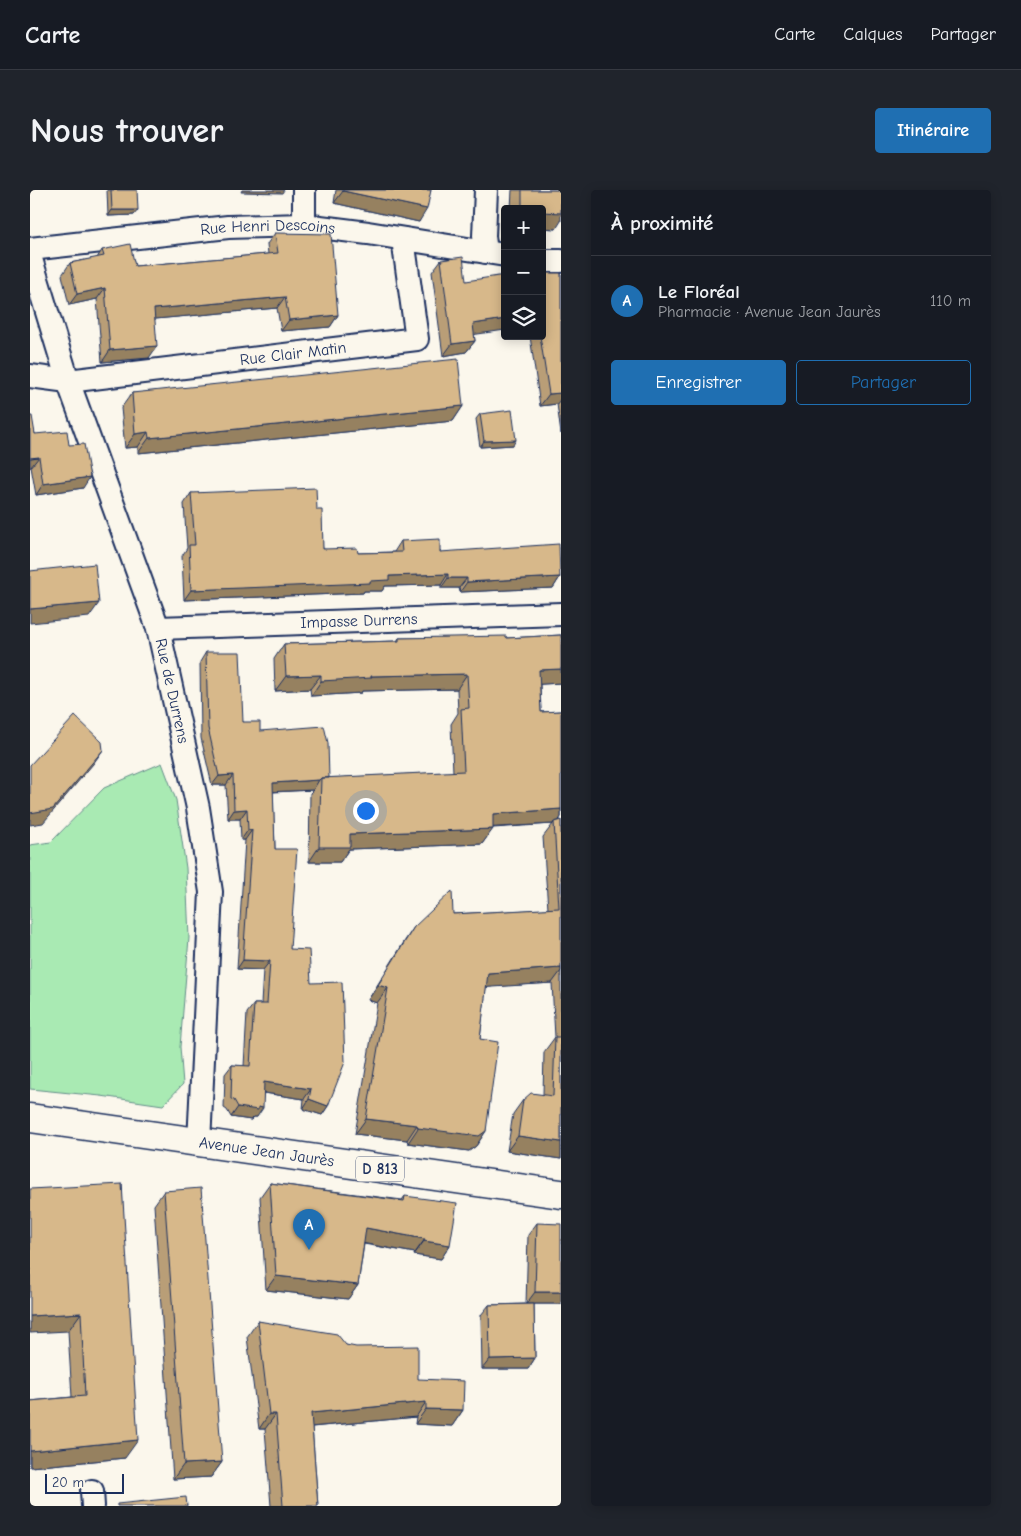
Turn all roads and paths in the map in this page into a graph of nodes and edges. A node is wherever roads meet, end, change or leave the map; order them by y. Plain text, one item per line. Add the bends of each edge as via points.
1 (304, 190) edge
2 (486, 190) edge
3 (304, 225) junction
4 (403, 239) junction
5 (30, 249) edge
6 (495, 254) edge
7 (30, 256) edge
8 (546, 261) edge
9 (561, 262) edge
10 (30, 376) edge
11 (68, 381) junction
12 (561, 614) edge
13 (158, 628) junction
14 (30, 1118) edge
15 (199, 1143) junction
16 (561, 1194) edge

1 - 3 street
2 - 6 street via 484,236
3 - 4 street, Rue Henri Descoins
3 - 5 street, Rue Henri Descoins via 228,227
4 - 6 street, Rue Henri Descoins
4 - 11 street, Rue Clair Matin via 417,339
7 - 11 street, Rue de Durrens
8 - 9 street
10 - 11 street
11 - 13 street, Rue de Durrens
12 - 13 street, Impasse Durrens
13 - 15 street, Rue de Durrens via 198,808 211,892
14 - 15 main road, Avenue Jean Jaurès / D 813
15 - 16 main road, Avenue Jean Jaurès / D 813

